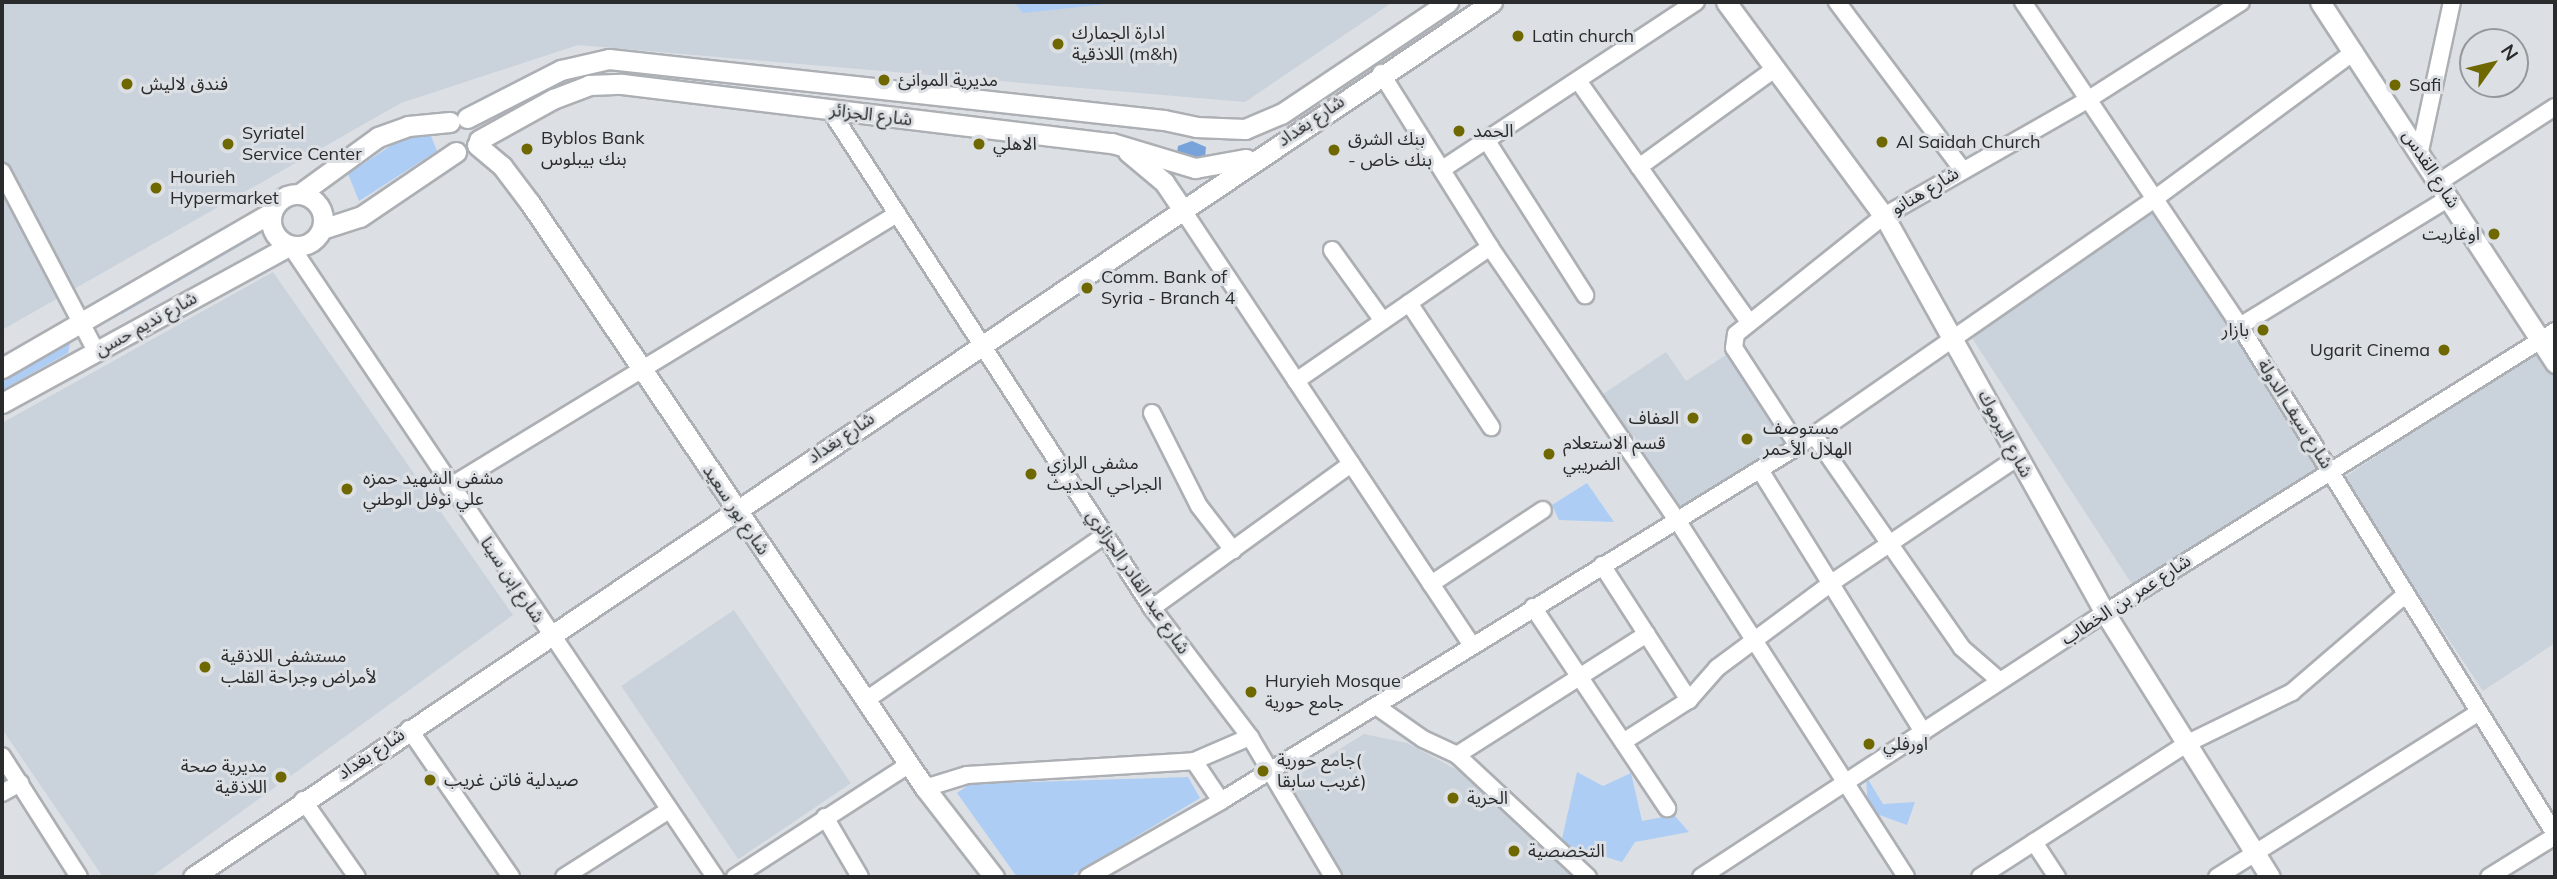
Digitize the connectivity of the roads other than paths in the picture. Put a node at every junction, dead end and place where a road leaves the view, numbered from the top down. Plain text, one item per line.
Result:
1 (1448, 2) edge
2 (1492, 2) edge
3 (1696, 2) edge
4 (1726, 2) edge
5 (1838, 2) edge
6 (2023, 2) edge
7 (2241, 2) edge
8 (2320, 2) edge
9 (2452, 2) edge
10 (2354, 52) junction
11 (623, 59) junction
12 (1776, 68) junction
13 (1381, 73) junction
14 (1579, 82) junction
15 (818, 84) junction
16 (622, 85) junction
17 (2089, 99) junction
18 (2555, 107) edge
19 (830, 110) junction
20 (459, 120) junction
21 (1262, 125) joint
22 (1487, 141) junction
23 (478, 143) junction
24 (1112, 143) junction
25 (1270, 149) junction
26 (2420, 151) junction
27 (456, 152) junction
28 (1639, 167) junction
29 (1444, 168) junction
30 (1962, 169) junction
31 (2, 172) edge
32 (2444, 190) junction
33 (301, 193) junction
34 (2157, 197) junction
35 (1182, 209) junction
36 (272, 212) junction
37 (897, 214) junction
38 (1885, 216) junction
39 (323, 229) junction
40 (290, 245) junction
41 (1490, 247) junction
42 (1332, 250) dead end
43 (1584, 295) dead end
44 (1409, 303) junction
45 (1383, 321) junction
46 (1749, 322) junction
47 (81, 323) junction
48 (2240, 326) junction
49 (2548, 334) edge
50 (1954, 339) junction
51 (981, 342) junction
52 (96, 351) junction
53 (2555, 363) edge
54 (2, 368) edge
55 (642, 368) junction
56 (1296, 381) junction
57 (2, 403) edge
58 (1152, 413) dead end
59 (1491, 427) dead end
60 (1814, 435) junction
61 (1798, 446) junction
62 (2017, 458) junction
63 (1352, 464) junction
64 (1760, 470) junction
65 (2330, 470) junction
66 (449, 486) junction
67 (1543, 510) dead end
68 (735, 511) junction
69 (1677, 520) junction
70 (1105, 535) junction
71 (1889, 544) junction
72 (1233, 550) junction
73 (1602, 565) junction
74 (1431, 584) junction
75 (1830, 584) junction
76 (2406, 594) junction
77 (1533, 607) junction
78 (1152, 608) junction
79 (2105, 613) junction
80 (549, 634) junction
81 (1647, 634) junction
82 (1755, 642) junction
83 (1471, 645) junction
84 (1580, 678) junction
85 (2000, 681) junction
86 (866, 700) junction
87 (1689, 700) junction
88 (1376, 706) junction
89 (2477, 713) junction
90 (408, 729) junction
91 (1923, 732) junction
92 (1250, 737) junction
93 (1623, 742) junction
94 (2186, 744) junction
95 (1457, 755) junction
96 (2, 756) edge
97 (1194, 761) junction
98 (909, 764) junction
99 (1269, 771) junction
100 (20, 783) junction
101 (1844, 786) junction
102 (925, 788) junction
103 (2, 793) edge
104 (303, 800) junction
105 (1221, 801) junction
106 (1667, 808) dead end
107 (668, 810) junction
108 (825, 817) junction
109 (2555, 835) edge
110 (2034, 842) junction
111 (2252, 851) junction
112 (575, 875) edge
113 (79, 877) edge
114 (193, 877) edge
115 (357, 877) edge
116 (511, 877) edge
117 (715, 877) edge
118 (735, 877) edge
119 (860, 877) edge
120 (994, 877) edge
121 (1088, 877) edge
122 (1333, 877) edge
123 (1588, 877) edge
124 (1701, 877) edge
125 (1906, 877) edge
126 (1980, 877) edge
127 (2057, 877) edge
128 (2217, 877) edge
129 (2270, 877) edge
130 (2489, 877) edge

1 - 21 main road, شارع بغداد
2 - 13 main road, شارع بغداد
3 - 14 street
4 - 12 main road, شارع اليرموك
5 - 30 street
6 - 17 street, شارع سيف الدولة
7 - 17 street, شارع هنانو
8 - 10 main road, شارع القدس
9 - 26 street
10 - 26 main road, شارع القدس
10 - 34 street
11 - 15 main road, شارع الجزائر
11 - 16 main road
11 - 20 main road, شارع الجزائر
12 - 28 street
12 - 38 main road, شارع اليرموك
13 - 25 main road, شارع بغداد
13 - 29 street
14 - 22 street
14 - 28 street
15 - 19 main road
15 - 21 main road, شارع الجزائر
16 - 19 main road, شارع الجزائر
16 - 23 main road, شارع الجزائر
17 - 30 street, شارع هنانو
17 - 34 street, شارع سيف الدولة
18 - 32 street
19 - 24 main road, شارع الجزائر
19 - 37 street, شارع عبد القادر الجزائري
20 - 23 main road
20 - 27 main road
20 - 33 main road
22 - 29 street
22 - 43 street
23 - 27 main road
23 - 55 main road, شارع بور سعيد
24 - 25 main road, شارع الجزائر
24 - 35 main road
25 - 35 main road, شارع بغداد
26 - 32 main road, شارع القدس
27 - 39 main road
28 - 46 street
29 - 41 street
30 - 38 street, شارع هنانو
31 - 47 street
32 - 48 street
32 - 49 main road, شارع القدس
33 - 36 main road
33 - 39 main road
34 - 48 street, شارع سيف الدولة
34 - 50 street
35 - 51 main road, شارع بغداد
35 - 56 street
36 - 40 main road
36 - 47 main road, شارع نديم حسن
37 - 51 street, شارع عبد القادر الجزائري
37 - 55 street
38 - 46 street, شارع هنانو
38 - 50 main road, شارع اليرموك
39 - 40 main road
40 - 52 main road, شارع نديم حسن
40 - 66 street, شارع إبن سينا
41 - 44 street
41 - 69 street
42 - 45 street
44 - 45 street
44 - 59 street
45 - 56 street
46 - 61 street, شارع هنانو
47 - 52 street
47 - 54 main road, شارع نديم حسن
48 - 65 street, شارع سيف الدولة
49 - 53 main road, شارع القدس
49 - 65 street, شارع عمر بن الخطاب
50 - 60 street
50 - 62 main road, شارع اليرموك
51 - 68 main road, شارع بغداد
51 - 70 street, شارع عبد القادر الجزائري
52 - 57 main road, شارع نديم حسن
55 - 66 street
55 - 68 main road, شارع بور سعيد
56 - 63 street
58 - 72 street
60 - 61 street
60 - 71 street
61 - 64 street
62 - 71 street
62 - 79 main road, شارع اليرموك
63 - 72 street
63 - 74 street
64 - 69 street
64 - 75 street
65 - 76 street, شارع سيف الدولة
65 - 79 street, شارع عمر بن الخطاب
66 - 80 street, شارع إبن سينا
67 - 74 street
68 - 80 main road, شارع بغداد
68 - 86 main road, شارع بور سعيد
69 - 73 street
69 - 82 street
70 - 78 street, شارع عبد القادر الجزائري
70 - 86 street
71 - 75 street
71 - 85 street
72 - 78 street
73 - 77 street
73 - 81 street
74 - 83 street
75 - 82 street
75 - 91 street
76 - 89 street, شارع سيف الدولة
76 - 94 street
77 - 83 street
77 - 84 street
78 - 92 street, شارع عبد القادر الجزائري
79 - 85 street, شارع عمر بن الخطاب
79 - 94 main road, شارع اليرموك
80 - 90 main road, شارع بغداد
80 - 107 street, شارع إبن سينا
81 - 84 street
81 - 87 street
82 - 87 street
82 - 101 street
83 - 88 street
84 - 93 street
84 - 95 street
85 - 91 street, شارع عمر بن الخطاب
86 - 98 main road, شارع بور سعيد
87 - 93 street
88 - 95 street
88 - 99 street
89 - 109 street, شارع سيف الدولة
89 - 111 street
90 - 104 main road, شارع بغداد
90 - 116 street
91 - 101 street, شارع عمر بن الخطاب
92 - 97 street
92 - 99 street, شارع عبد القادر الجزائري
93 - 106 street
94 - 110 street
94 - 111 main road, شارع اليرموك
95 - 123 street
96 - 100 street
97 - 102 street
97 - 105 street
98 - 102 main road, شارع بور سعيد
98 - 108 street
99 - 105 street
99 - 122 street, شارع عبد القادر الجزائري
100 - 103 street
100 - 113 street
101 - 124 street, شارع عمر بن الخطاب
101 - 125 street
102 - 120 main road, شارع بور سعيد
104 - 114 main road, شارع بغداد
104 - 115 street
105 - 121 street
107 - 112 street
107 - 117 street, شارع إبن سينا
108 - 118 street
108 - 119 street
109 - 130 street
110 - 126 street
110 - 127 street
111 - 128 street
111 - 129 main road, شارع اليرموك

